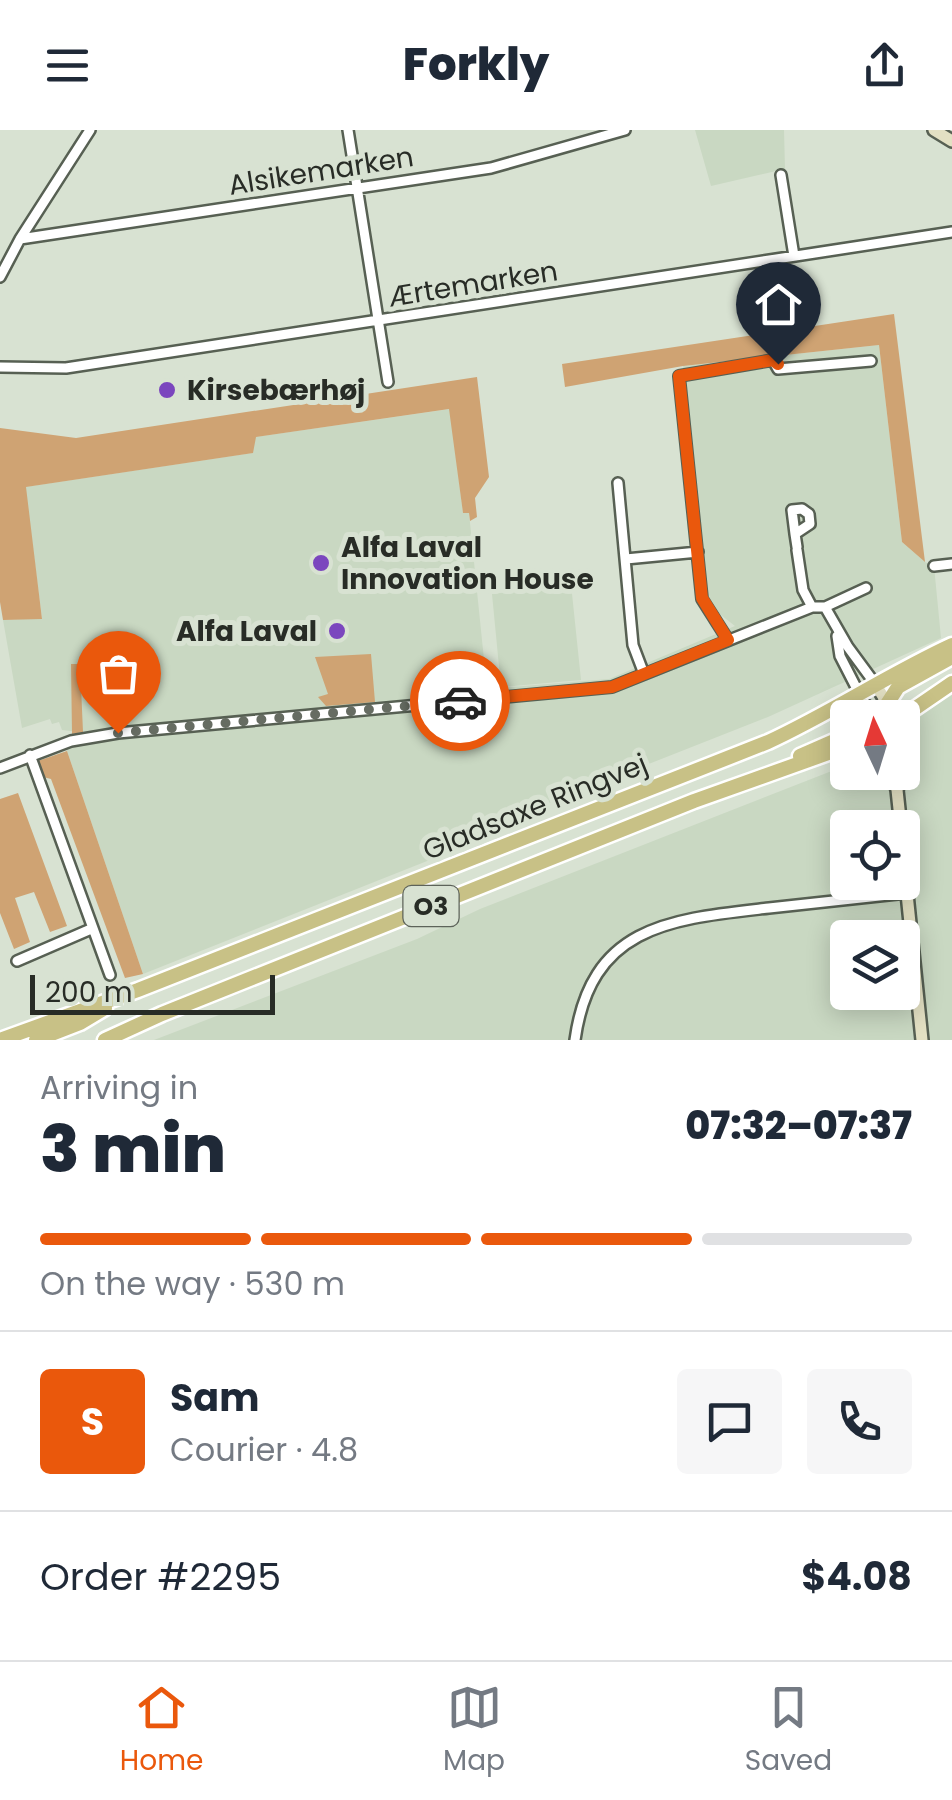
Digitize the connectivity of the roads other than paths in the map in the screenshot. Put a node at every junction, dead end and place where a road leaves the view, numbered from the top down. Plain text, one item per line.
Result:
1 (90, 130) edge
2 (348, 130) edge
3 (626, 130) edge
4 (934, 130) edge
5 (952, 141) edge
6 (781, 175) dead end
7 (357, 188) junction
8 (952, 232) edge
9 (20, 239) junction
10 (794, 256) junction
11 (0, 277) edge
12 (378, 321) junction
13 (871, 361) dead end
14 (0, 367) edge
15 (388, 382) dead end
16 (618, 483) dead end
17 (795, 534) dead end
18 (698, 552) junction
19 (626, 559) junction
20 (952, 564) edge
21 (934, 566) dead end
22 (866, 588) dead end
23 (812, 606) junction
24 (825, 608) junction
25 (836, 628) junction
26 (728, 640) junction
27 (952, 646) edge
28 (952, 658) edge
29 (644, 674) junction
30 (952, 683) edge
31 (876, 685) junction
32 (866, 700) edge
33 (874, 700) edge
34 (884, 700) edge
35 (920, 704) edge
36 (830, 712) edge
37 (830, 743) edge
38 (830, 753) edge
39 (30, 755) junction
40 (0, 768) edge
41 (760, 779) junction
42 (898, 790) edge
43 (900, 810) edge
44 (845, 900) edge
45 (908, 900) edge
46 (91, 929) junction
47 (17, 961) dead end
48 (110, 975) dead end
49 (127, 994) junction
50 (0, 1040) edge
51 (36, 1040) edge
52 (105, 1040) edge
53 (574, 1040) edge
54 (922, 1040) edge

1 - 9 street
2 - 7 street
3 - 7 street, Alsikemarken
4 - 5 street
6 - 10 street
7 - 9 street, Alsikemarken
7 - 12 street
8 - 10 street, Ærtemarken
9 - 11 street
10 - 12 street, Ærtemarken
12 - 14 street, Ærtemarken
12 - 15 street
13 - 18 street
16 - 19 street
17 - 23 street
18 - 19 street
18 - 26 street
19 - 29 street
20 - 21 street
22 - 24 street
23 - 24 street
23 - 26 street
24 - 25 street
25 - 31 street
25 - 32 street
26 - 29 street
27 - 31 main road, Gladsaxe Ringvej / O3
28 - 34 main road
29 - 39 street
30 - 35 main road
31 - 33 main road, Gladsaxe Ringvej / O3
36 - 49 main road, Gladsaxe Ringvej / O3
37 - 41 main road
38 - 41 main road, Gladsaxe Ringvej / O3
39 - 40 street
39 - 46 street
41 - 52 main road, Gladsaxe Ringvej / O3
42 - 43 street
44 - 53 street
45 - 54 street
46 - 47 street
46 - 48 street
49 - 50 main road, Gladsaxe Ringvej / O3
49 - 51 main road, Gladsaxe Ringvej

